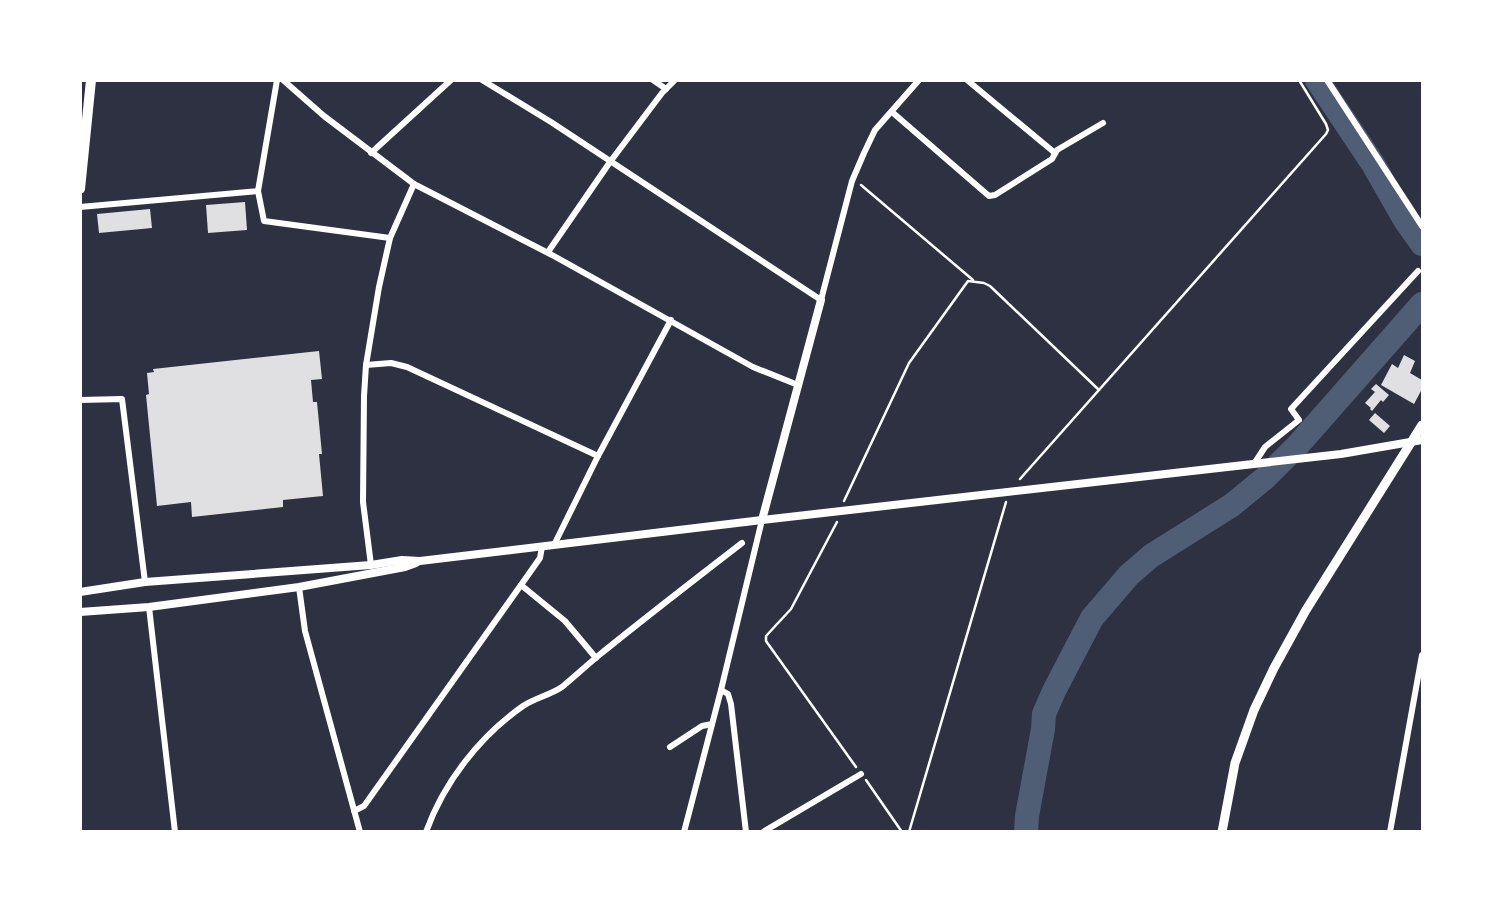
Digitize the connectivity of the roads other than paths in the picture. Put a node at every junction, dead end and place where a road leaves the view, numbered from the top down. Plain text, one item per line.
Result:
1 (91, 80) edge
2 (277, 80) edge
3 (283, 80) edge
4 (451, 80) edge
5 (482, 80) edge
6 (653, 80) edge
7 (675, 80) edge
8 (919, 80) edge
9 (967, 80) edge
10 (1327, 80) edge
11 (666, 89) junction
12 (891, 111) junction
13 (1103, 123) dead end
14 (371, 153) junction
15 (1055, 153) junction
16 (610, 162) junction
17 (414, 184) junction
18 (80, 189) edge
19 (258, 191) junction
20 (80, 207) edge
21 (1423, 226) edge
22 (390, 237) junction
23 (548, 252) junction
24 (1418, 271) dead end
25 (821, 300) junction
26 (671, 320) junction
27 (366, 365) junction
28 (798, 385) junction
29 (80, 400) edge
30 (1423, 425) edge
31 (1418, 440) edge
32 (598, 456) junction
33 (1254, 464) junction
34 (762, 520) junction
35 (742, 543) dead end
36 (554, 545) junction
37 (542, 547) junction
38 (420, 561) junction
39 (371, 565) junction
40 (145, 582) junction
41 (521, 585) junction
42 (299, 587) junction
43 (80, 592) edge
44 (149, 607) junction
45 (80, 612) edge
46 (1423, 655) edge
47 (596, 658) junction
48 (721, 690) junction
49 (712, 724) junction
50 (670, 747) dead end
51 (861, 774) road end
52 (354, 811) junction
53 (174, 831) edge
54 (360, 831) edge
55 (426, 831) edge
56 (684, 831) edge
57 (746, 831) edge
58 (763, 831) edge
59 (1222, 831) edge
60 (1391, 831) edge

1 - 18 main road
2 - 19 street
3 - 14 street
4 - 14 street
5 - 16 street
6 - 11 street
7 - 11 street
8 - 12 street
9 - 15 street
10 - 21 street
11 - 16 street
12 - 15 street
12 - 25 street
13 - 15 street
14 - 17 street
16 - 23 street
16 - 25 street
17 - 22 street
17 - 23 street
19 - 20 street
19 - 22 street
22 - 27 street
23 - 26 street
24 - 33 street
25 - 28 street
26 - 28 street
26 - 32 street
27 - 32 street
27 - 39 street
28 - 34 street
29 - 40 street
30 - 31 main road
31 - 33 street
31 - 59 main road
32 - 36 street
33 - 34 street
34 - 36 street
34 - 48 street
35 - 47 street
36 - 37 street
37 - 38 street
37 - 41 street
38 - 39 street
38 - 42 street
39 - 40 street
40 - 43 street
41 - 47 street
41 - 52 street
42 - 44 street
42 - 52 street
44 - 45 street
44 - 53 street
46 - 60 street
47 - 55 street
48 - 49 street
48 - 57 street
49 - 50 street
49 - 56 street
51 - 58 street
52 - 54 street

